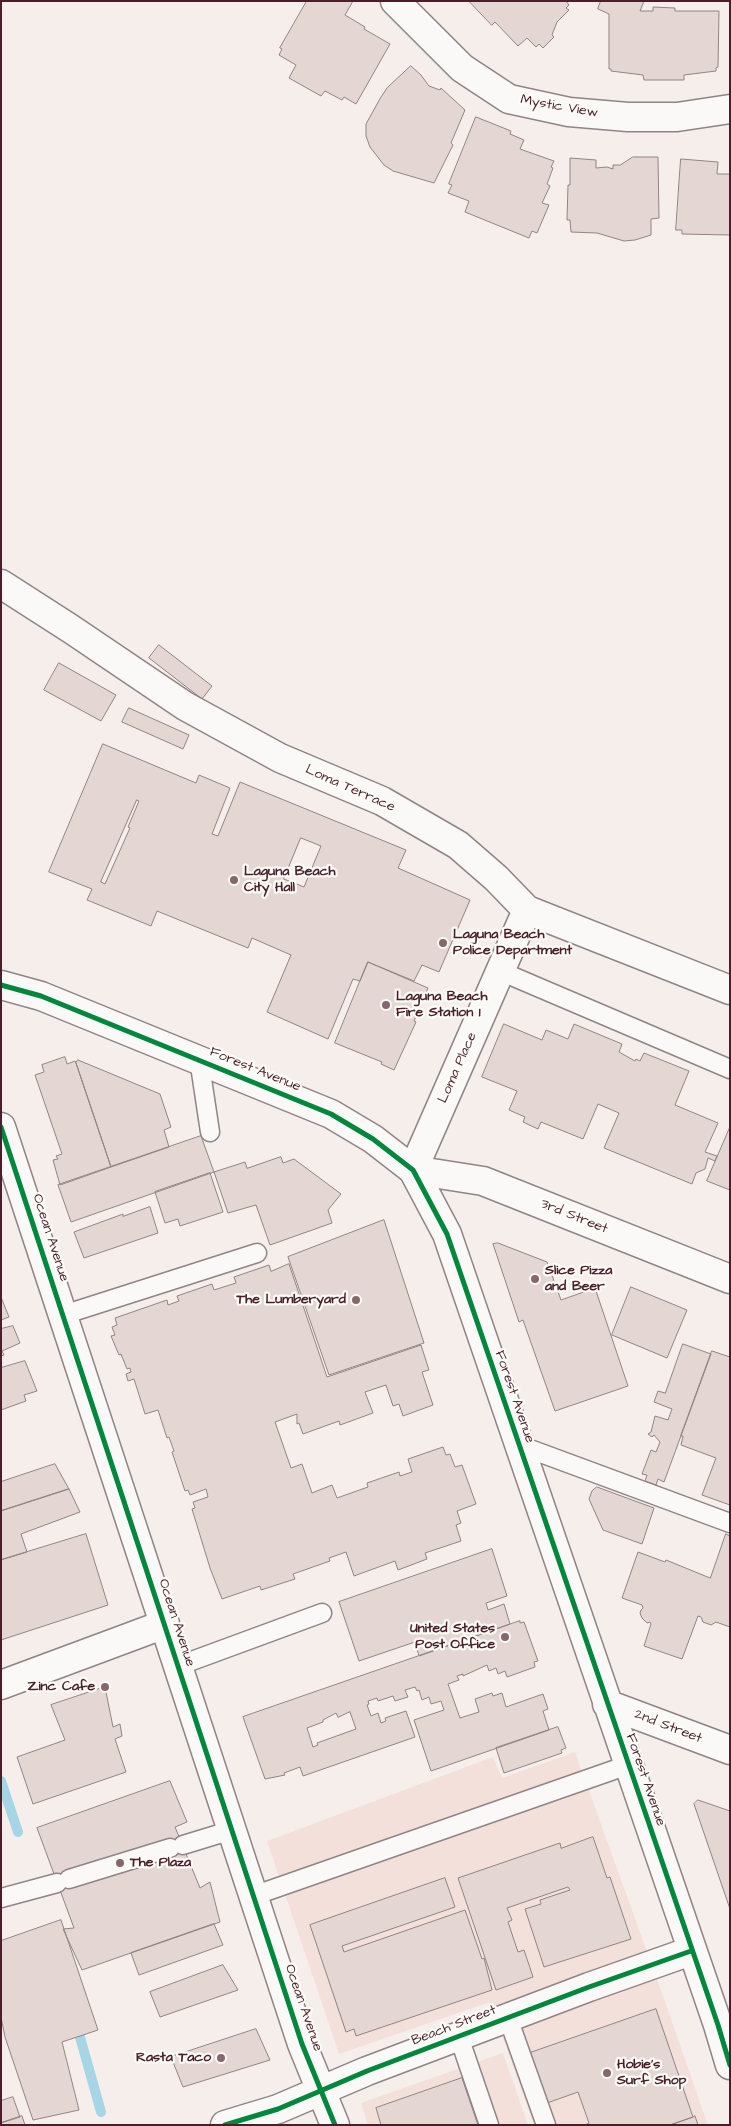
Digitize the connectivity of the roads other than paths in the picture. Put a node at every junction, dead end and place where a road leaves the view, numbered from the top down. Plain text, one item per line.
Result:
1 (394, 1) edge
2 (730, 109) edge
3 (1, 584) edge
4 (526, 910) junction
5 (500, 971) junction
6 (1, 985) edge
7 (730, 990) edge
8 (199, 1059) junction
9 (730, 1069) edge
10 (1, 1126) edge
11 (210, 1132) dead end
12 (413, 1170) junction
13 (257, 1254) dead end
14 (730, 1279) edge
15 (63, 1315) junction
16 (519, 1445) junction
17 (730, 1523) edge
18 (322, 1613) dead end
19 (165, 1624) junction
20 (178, 1666) junction
21 (1, 1686) edge
22 (607, 1704) junction
23 (730, 1750) edge
24 (628, 1765) junction
25 (232, 1830) junction
26 (253, 1896) junction
27 (1, 1898) edge
28 (691, 1950) junction
29 (508, 2018) junction
30 (724, 2022) edge
31 (459, 2037) junction
32 (730, 2065) edge
33 (321, 2090) junction
34 (225, 2125) edge
35 (335, 2125) edge
36 (489, 2125) edge
37 (546, 2125) edge

1 - 2 street, Mystic View
3 - 4 street, Loma Terrace
4 - 5 street, Loma Place
4 - 7 street, Loma Terrace
5 - 9 lane
5 - 12 street, Loma Place
6 - 8 street, Forest Avenue
8 - 11 lane
8 - 12 street, Forest Avenue
10 - 15 street, Ocean Avenue
12 - 14 street, 3rd Street
12 - 16 street, Forest Avenue
13 - 15 lane
15 - 19 street, Ocean Avenue
16 - 17 lane
16 - 22 street, Forest Avenue
18 - 20 lane
19 - 20 street, Ocean Avenue
19 - 21 street
20 - 25 street, Ocean Avenue
22 - 23 street, 2nd Street
22 - 24 street, Forest Avenue
24 - 26 lane
24 - 28 street, Forest Avenue
25 - 26 street, Ocean Avenue
25 - 27 lane
26 - 33 street, Ocean Avenue
28 - 29 street, Beach Street
28 - 30 street, Forest Avenue
29 - 31 street, Beach Street
29 - 37 lane
30 - 32 street, Forest Avenue
31 - 33 street, Beach Street
31 - 36 lane
33 - 34 street, Beach Street
33 - 35 street, Ocean Avenue

